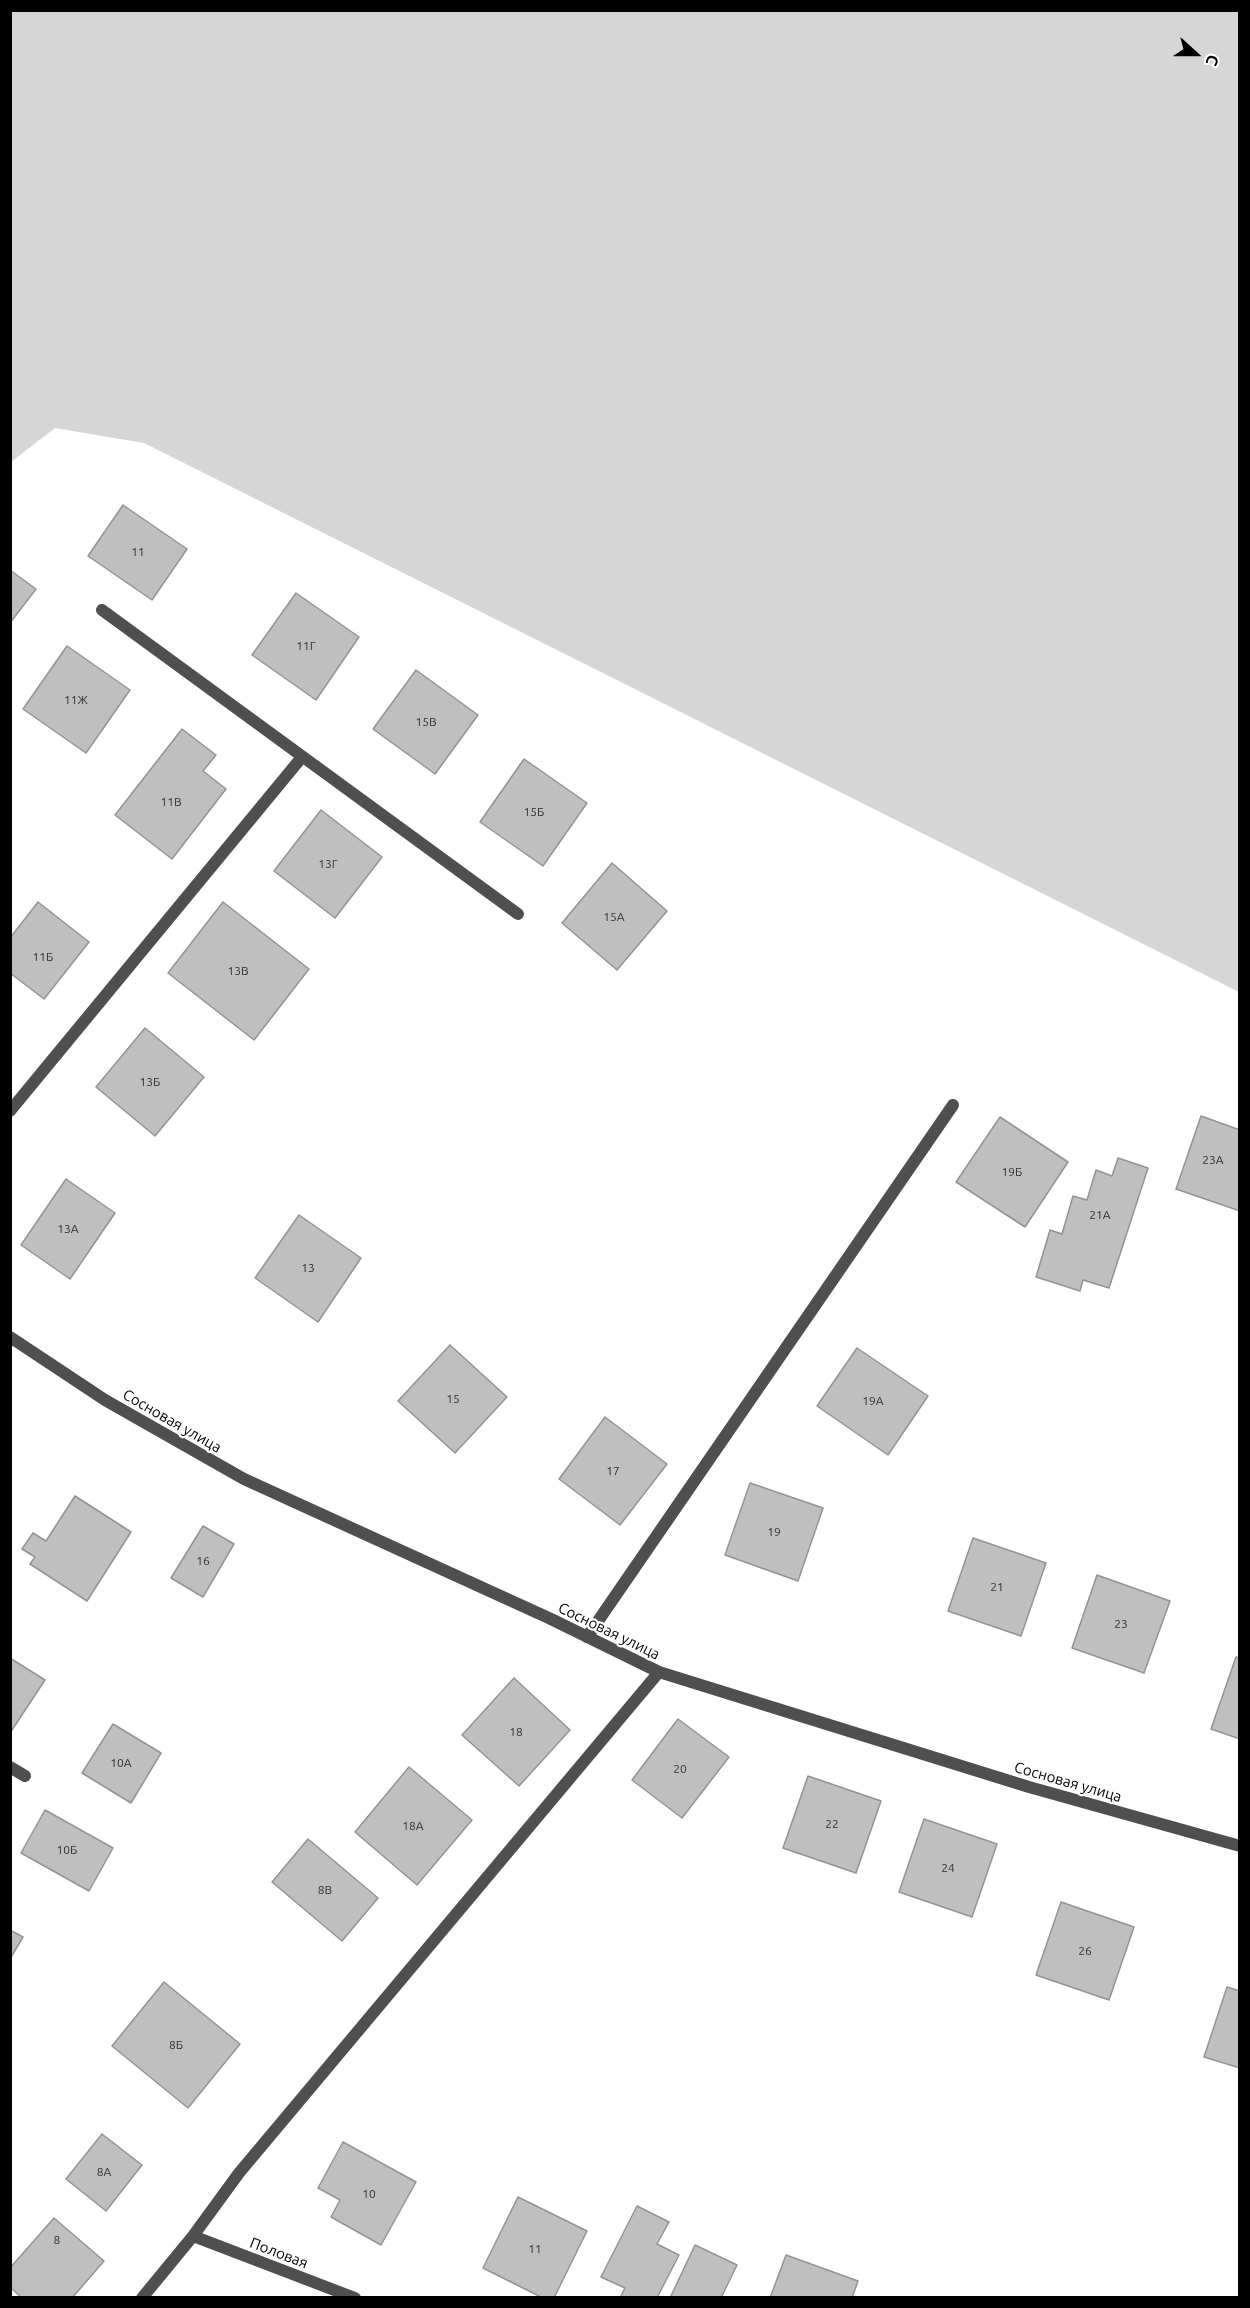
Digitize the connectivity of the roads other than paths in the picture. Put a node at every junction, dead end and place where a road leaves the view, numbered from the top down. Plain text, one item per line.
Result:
1 (102, 610) dead end
2 (302, 757) junction
3 (518, 914) dead end
4 (953, 1105) dead end
5 (10, 1111) edge
6 (10, 1337) edge
7 (587, 1637) junction
8 (659, 1672) junction
9 (10, 1767) edge
10 (25, 1776) dead end
11 (1239, 1846) edge
12 (193, 2236) junction
13 (142, 2298) edge
14 (355, 2298) edge

1 - 2 street
2 - 3 street
2 - 5 street
4 - 7 street
6 - 7 street, Сосновая улица
7 - 8 street, Сосновая улица
8 - 11 street, Сосновая улица
8 - 12 street
9 - 10 street
12 - 13 street
12 - 14 street, Половая

